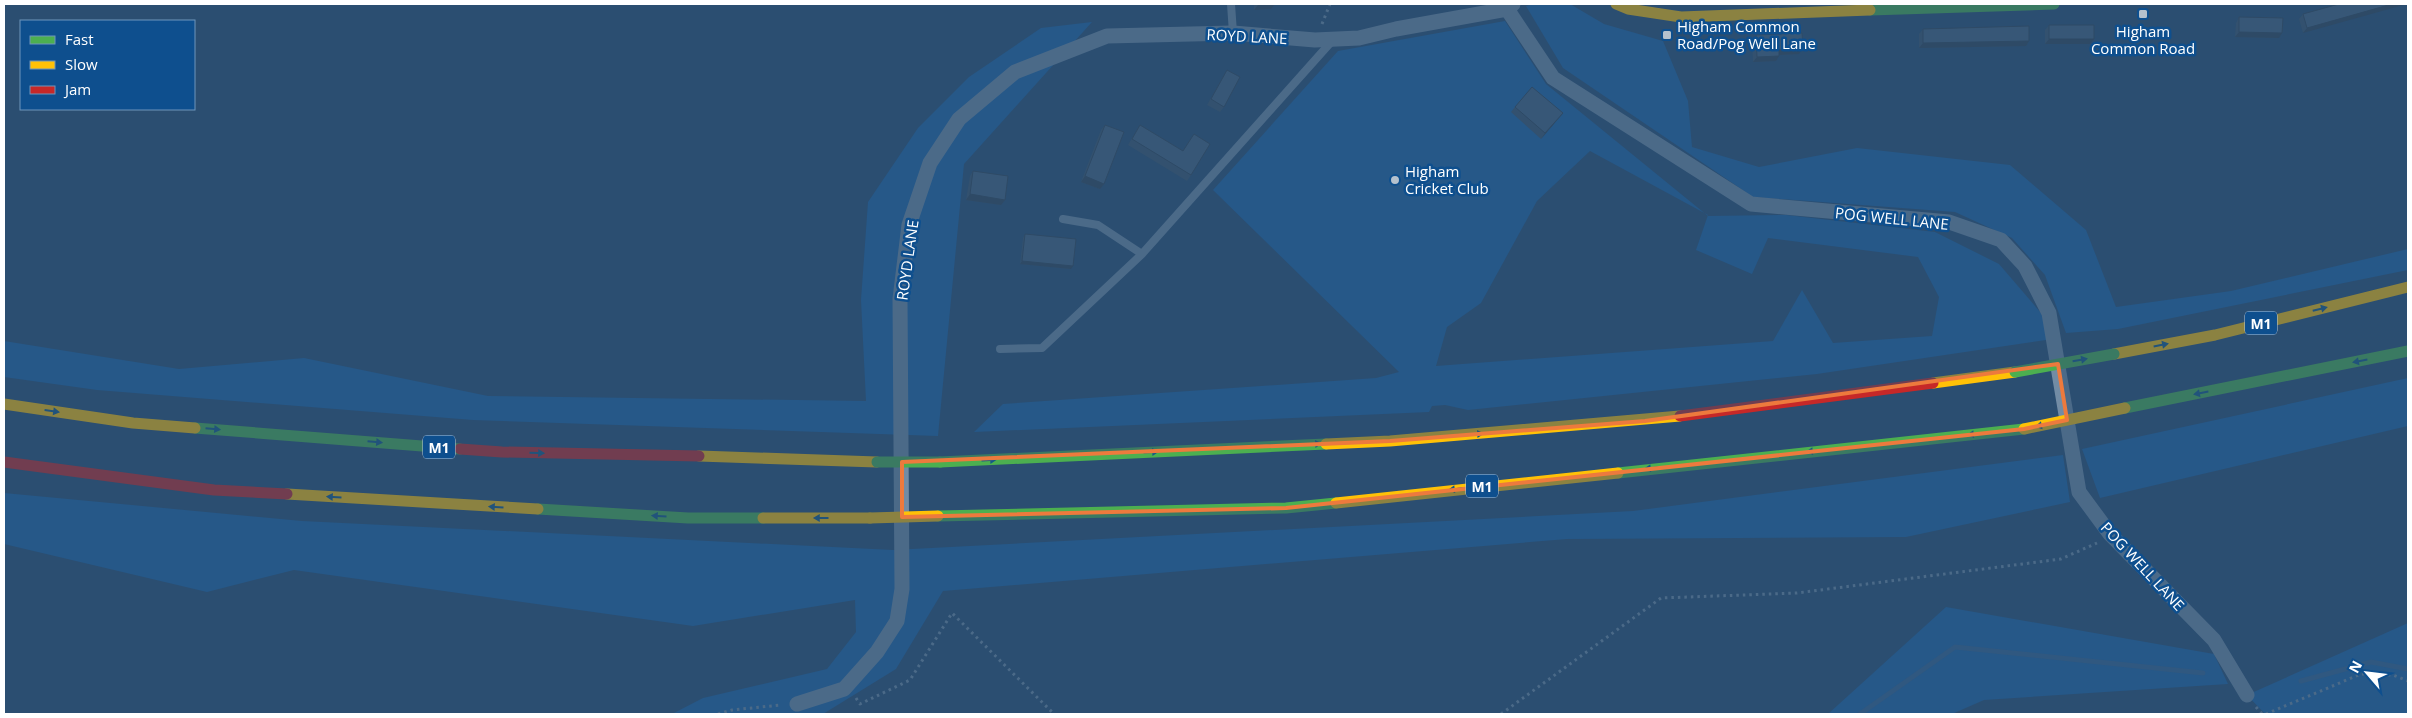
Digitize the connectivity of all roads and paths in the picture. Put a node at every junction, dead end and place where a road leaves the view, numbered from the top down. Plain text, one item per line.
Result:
1 (1230, 4) edge
2 (1616, 4) edge
3 (2054, 4) edge
4 (1510, 7) edge
5 (1233, 33) junction
6 (1333, 40) junction
7 (1063, 219) dead end
8 (1142, 254) junction
9 (2408, 287) edge
10 (1000, 349) dead end
11 (2408, 352) edge
12 (4, 404) edge
13 (4, 462) edge
14 (2110, 534) junction
15 (2408, 681) edge
16 (844, 689) junction
17 (2247, 695) dead end
18 (797, 704) joint
19 (718, 714) edge
20 (1054, 714) edge
21 (1501, 714) edge
22 (2266, 714) edge

1 - 5 lane
2 - 3 main road
4 - 6 street, ROYD LANE
4 - 14 street, POG WELL LANE
5 - 6 street, ROYD LANE
5 - 16 street, ROYD LANE
6 - 8 lane
7 - 8 lane
8 - 10 lane
12 -> 9 main road, M1, bridge
11 -> 13 main road, M1, bridge
14 - 17 street, POG WELL LANE
14 - 21 path
15 - 22 path
16 - 18 street
16 - 20 path
18 - 19 path

